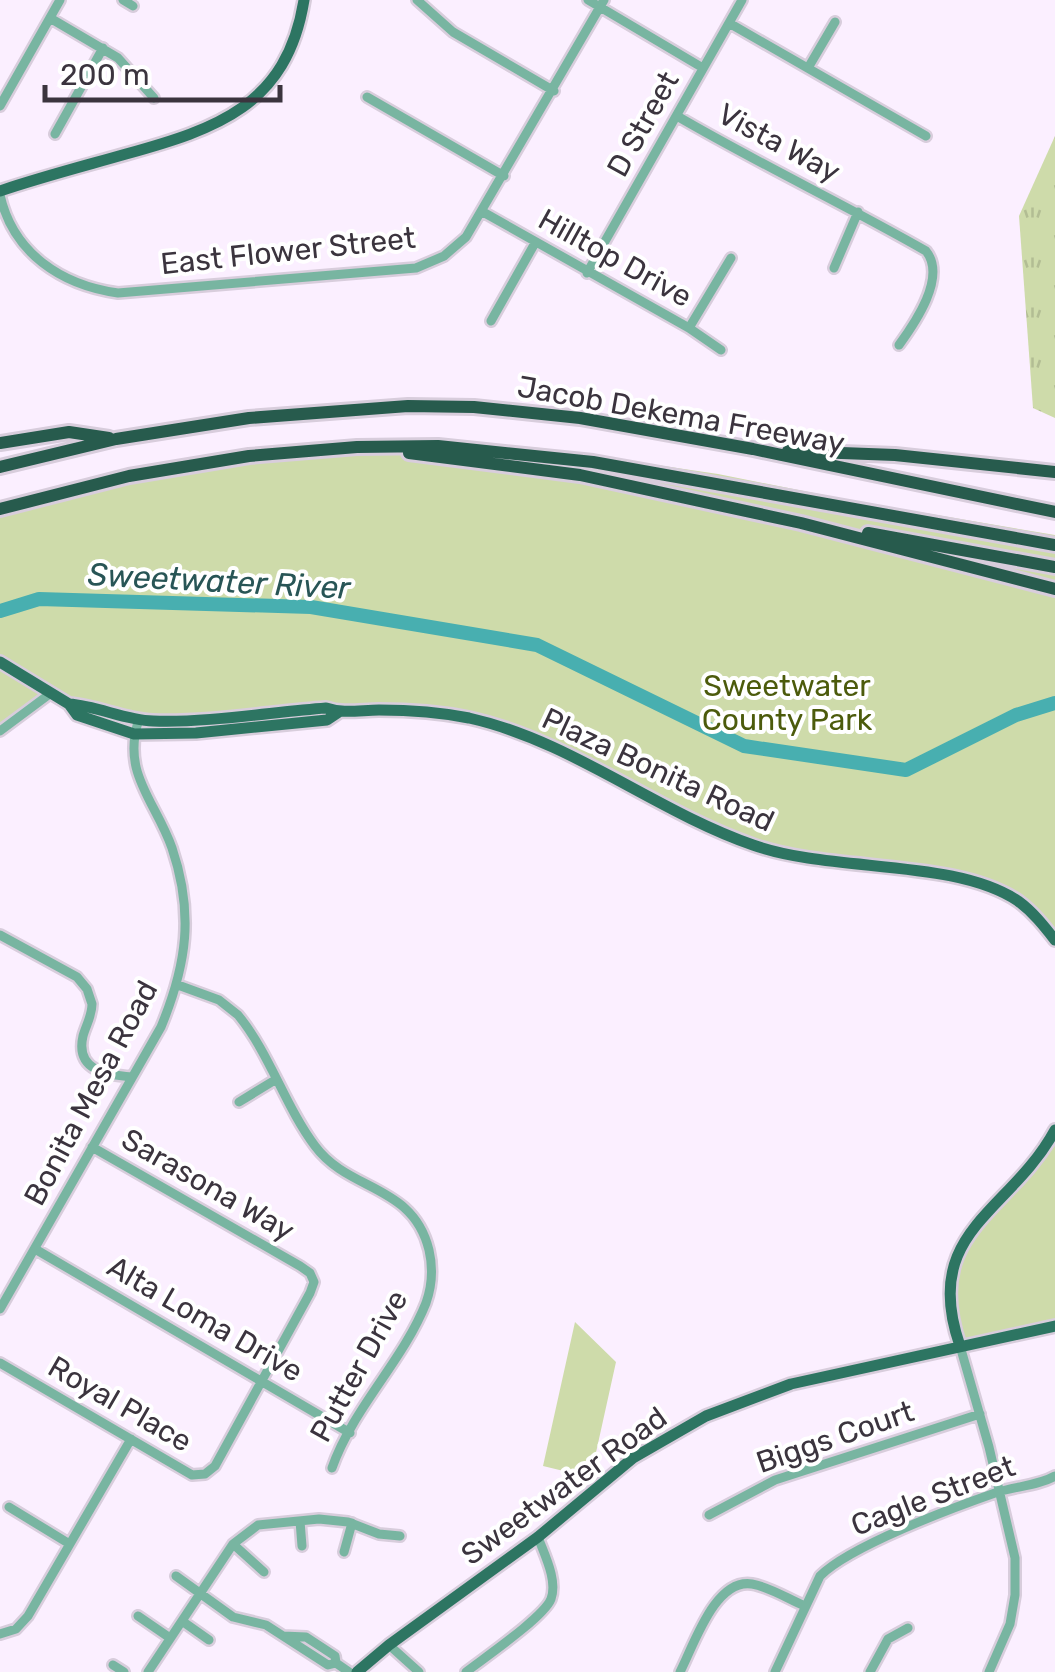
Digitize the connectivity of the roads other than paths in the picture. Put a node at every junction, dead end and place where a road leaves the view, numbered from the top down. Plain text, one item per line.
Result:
1 (60, 0) edge
2 (304, 0) edge
3 (417, 0) edge
4 (588, 0) edge
5 (742, 0) edge
6 (602, 4) edge
7 (50, 18) junction
8 (835, 22) dead end
9 (729, 23) junction
10 (102, 48) junction
11 (703, 68) junction
12 (808, 68) junction
13 (554, 91) junction
14 (367, 97) dead end
15 (154, 98) dead end
16 (0, 106) edge
17 (677, 116) junction
18 (55, 134) dead end
19 (926, 136) dead end
20 (504, 176) junction
21 (0, 193) edge
22 (482, 212) junction
23 (858, 212) junction
24 (535, 243) junction
25 (731, 258) dead end
26 (834, 268) dead end
27 (587, 272) junction
28 (491, 321) dead end
29 (689, 328) junction
30 (899, 346) dead end
31 (721, 350) dead end
32 (116, 439) junction
33 (0, 443) edge
34 (357, 447) junction
35 (753, 449) junction
36 (0, 467) edge
37 (1055, 472) edge
38 (1, 509) edge
39 (1055, 512) edge
40 (801, 523) junction
41 (1055, 545) edge
42 (1055, 568) edge
43 (1055, 589) edge
44 (0, 662) edge
45 (51, 693) junction
46 (69, 704) junction
47 (339, 712) junction
48 (138, 719) junction
49 (0, 732) edge
50 (134, 734) junction
51 (0, 935) edge
52 (1055, 940) edge
53 (178, 985) junction
54 (132, 1078) junction
55 (275, 1080) junction
56 (239, 1102) dead end
57 (1055, 1130) edge
58 (92, 1147) junction
59 (35, 1249) junction
60 (1, 1304) edge
61 (1055, 1326) edge
62 (960, 1346) junction
63 (0, 1363) edge
64 (261, 1382) junction
65 (980, 1414) junction
66 (350, 1433) junction
67 (131, 1439) junction
68 (332, 1468) dead end
69 (1055, 1476) edge
70 (999, 1492) junction
71 (8, 1507) dead end
72 (710, 1515) dead end
73 (300, 1521) junction
74 (352, 1523) junction
75 (400, 1536) dead end
76 (538, 1536) junction
77 (68, 1543) junction
78 (233, 1544) junction
79 (302, 1546) dead end
80 (344, 1552) dead end
81 (264, 1572) dead end
82 (176, 1576) dead end
83 (200, 1595) junction
84 (804, 1606) junction
85 (138, 1616) dead end
86 (182, 1621) junction
87 (908, 1628) dead end
88 (0, 1634) edge
89 (170, 1638) junction
90 (209, 1640) dead end
91 (389, 1645) junction
92 (114, 1665) dead end
93 (153, 1670) edge
94 (124, 1672) edge
95 (349, 1672) edge
96 (357, 1672) edge
97 (419, 1672) edge
98 (466, 1672) edge
99 (680, 1672) edge
100 (774, 1672) edge
101 (870, 1672) edge
102 (989, 1672) edge

1 - 7 street
2 - 21 main road
3 - 13 street
4 - 6 street
5 - 9 street, D Street
6 - 11 street
6 - 13 street, East Flower Street
7 - 10 street
7 - 16 street
8 - 12 street
9 - 11 street, D Street
9 - 12 street
10 - 15 street
10 - 18 street
11 - 17 street, D Street
12 - 19 street
13 - 20 street, East Flower Street
14 - 20 street
17 - 23 street, Vista Way
17 - 27 street, D Street
20 - 22 street, East Flower Street
21 - 22 street, East Flower Street
22 - 24 street, Hilltop Drive
23 - 26 street
23 - 30 street, Vista Way
24 - 27 street, Hilltop Drive
24 - 28 street
25 - 29 street
27 - 29 street, Hilltop Drive
29 - 31 street, Hilltop Drive
32 - 33 highway
32 - 35 highway, Jacob Dekema Freeway
32 - 36 highway, Jacob Dekema Freeway
34 - 38 highway, Jacob Dekema Freeway
34 - 40 highway
34 - 41 highway, Jacob Dekema Freeway
35 - 37 highway
35 - 39 highway, Jacob Dekema Freeway
40 - 42 highway
40 - 43 highway
44 - 45 main road, Plaza Bonita Road
45 - 46 main road, Plaza Bonita Road
45 - 49 street
46 - 48 main road, Plaza Bonita Road
46 - 50 main road, Plaza Bonita Road
47 - 48 main road, Plaza Bonita Road
47 - 50 main road, Plaza Bonita Road
47 - 52 main road, Plaza Bonita Road
48 - 50 street, Bonita Mesa Road
50 - 53 street, Bonita Mesa Road
51 - 54 street
53 - 54 street, Bonita Mesa Road
53 - 55 street, Putter Drive
54 - 58 street, Bonita Mesa Road
55 - 56 street
55 - 66 street, Putter Drive
57 - 62 main road
58 - 59 street, Bonita Mesa Road
58 - 64 street, Sarasona Way
59 - 60 street, Bonita Mesa Road
59 - 64 street, Alta Loma Drive
61 - 62 main road, Sweetwater Road
62 - 65 street
62 - 76 main road, Sweetwater Road
63 - 67 street, Royal Place
64 - 66 street, Alta Loma Drive
64 - 67 street, Royal Place
65 - 70 street
65 - 72 street, Biggs Court
66 - 68 street, Putter Drive
67 - 77 street
69 - 70 street, Cagle Street
70 - 84 street, Cagle Street
70 - 102 street
71 - 77 street
73 - 74 street
73 - 78 street
73 - 79 street
74 - 75 street
74 - 80 street
76 - 91 main road, Sweetwater Road
76 - 98 street
77 - 88 street
78 - 81 street
78 - 83 street
82 - 83 street
83 - 86 street
83 - 95 street
84 - 99 street
84 - 100 street, Cagle Street
85 - 89 street
86 - 89 street
86 - 90 street
87 - 101 street
89 - 93 street
91 - 96 main road, Sweetwater Road
91 - 97 street
92 - 94 street

